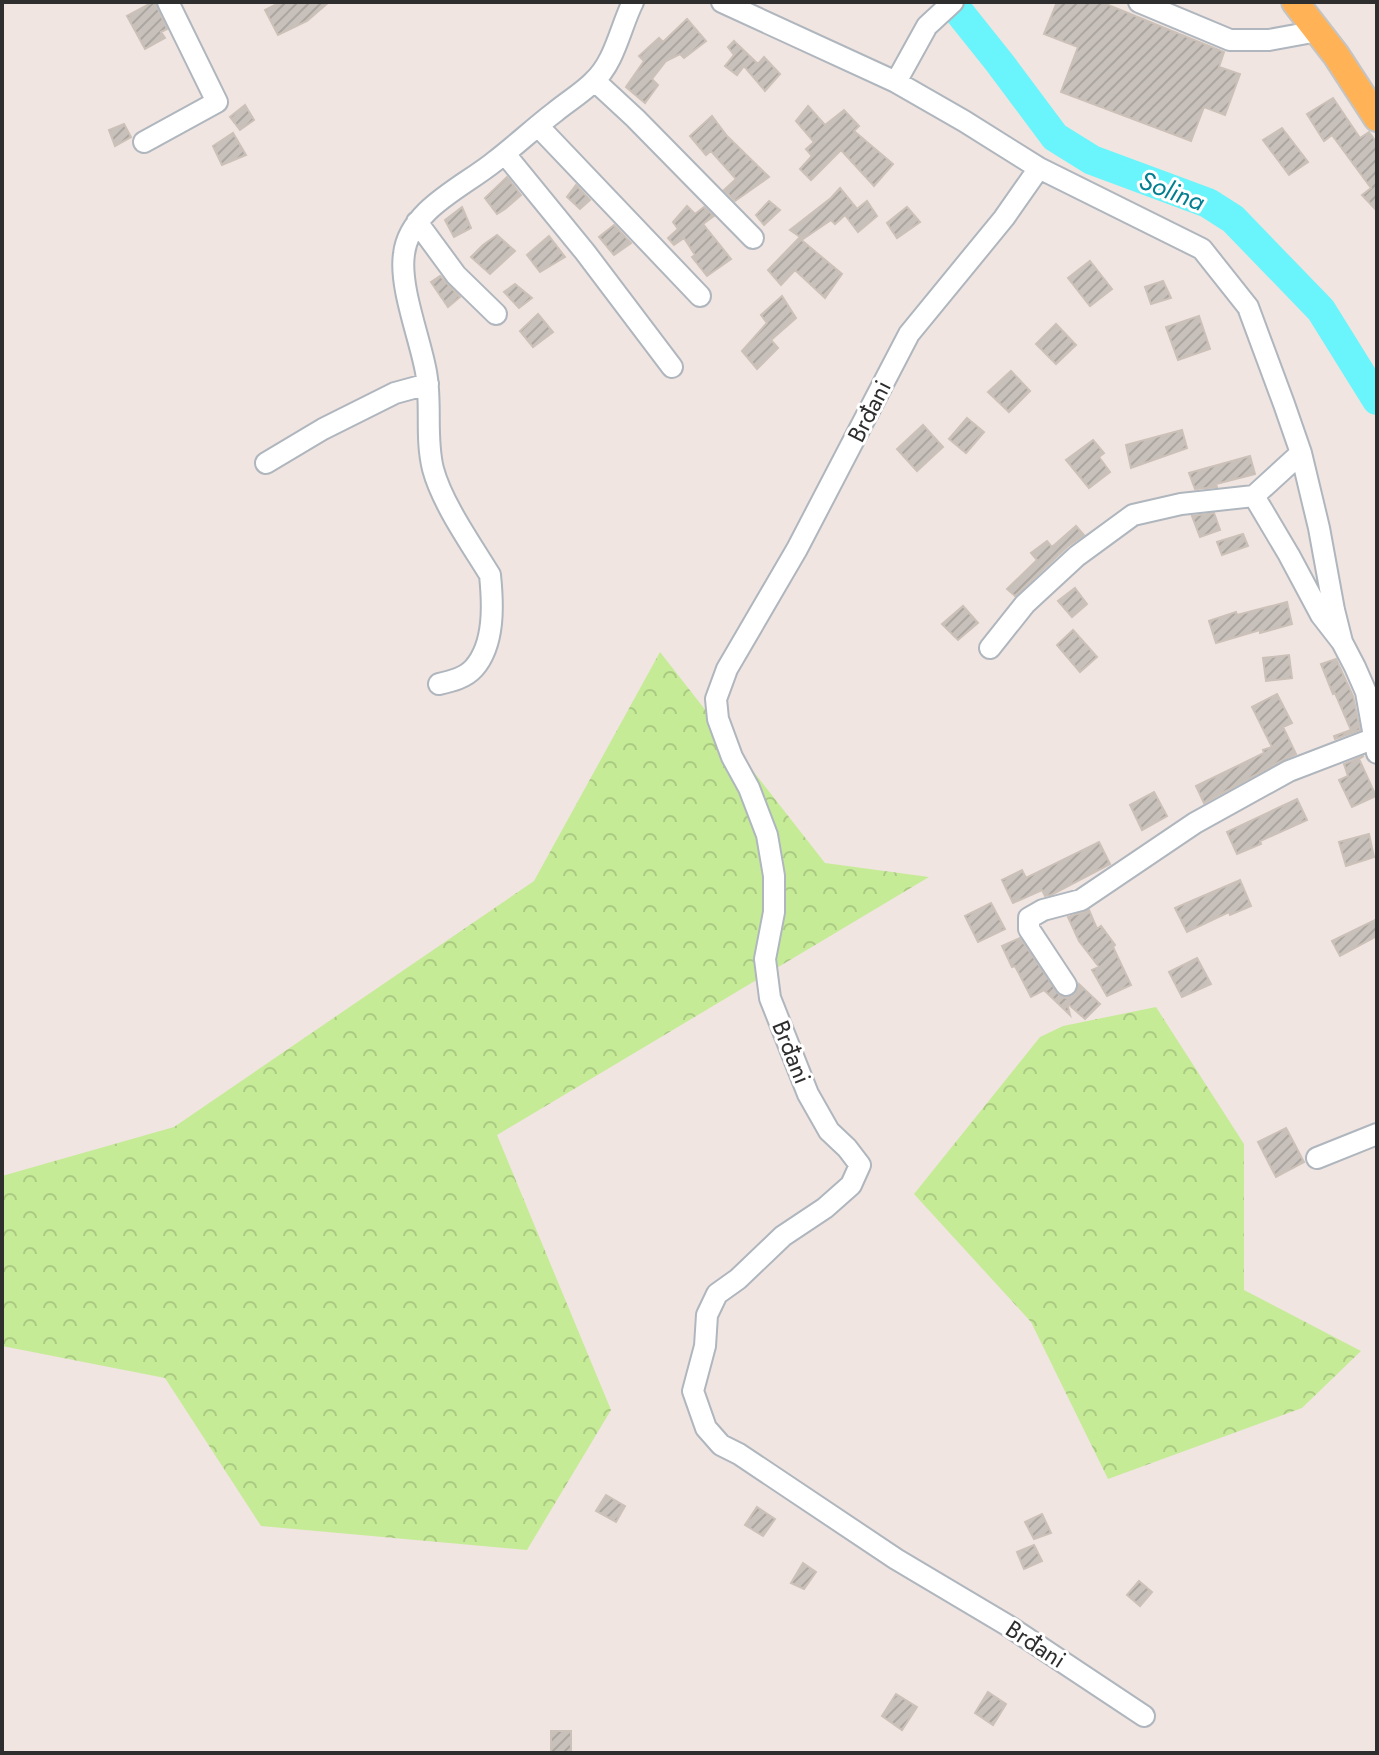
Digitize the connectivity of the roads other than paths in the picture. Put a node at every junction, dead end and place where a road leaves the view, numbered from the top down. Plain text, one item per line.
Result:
1 (168, 2) edge
2 (633, 2) edge
3 (722, 2) edge
4 (953, 2) edge
5 (1139, 2) edge
6 (1295, 2) edge
7 (1318, 31) junction
8 (595, 81) junction
9 (896, 82) junction
10 (1377, 118) edge
11 (538, 126) junction
12 (144, 142) dead end
13 (505, 154) junction
14 (1039, 168) junction
15 (417, 222) junction
16 (753, 238) dead end
17 (700, 296) dead end
18 (496, 314) dead end
19 (672, 367) dead end
20 (428, 384) junction
21 (1301, 453) junction
22 (266, 463) dead end
23 (1254, 496) junction
24 (1342, 642) junction
25 (990, 648) dead end
26 (439, 684) dead end
27 (1374, 714) edge
28 (1376, 746) edge
29 (1066, 985) dead end
30 (1377, 1134) edge
31 (1317, 1158) dead end
32 (1144, 1716) dead end

1 - 12 street
2 - 8 street
3 - 9 street
4 - 9 street
5 - 7 street
6 - 7 main road
7 - 10 main road
8 - 11 street
8 - 16 street
9 - 14 street
11 - 13 street
11 - 17 street
13 - 15 street
13 - 19 street
14 - 21 street
14 - 32 street, Brđani
15 - 18 street
15 - 20 street
20 - 22 street
20 - 26 street
21 - 23 street
21 - 24 street
23 - 24 street
23 - 25 street
24 - 27 street
27 - 28 street
28 - 29 street
30 - 31 street

